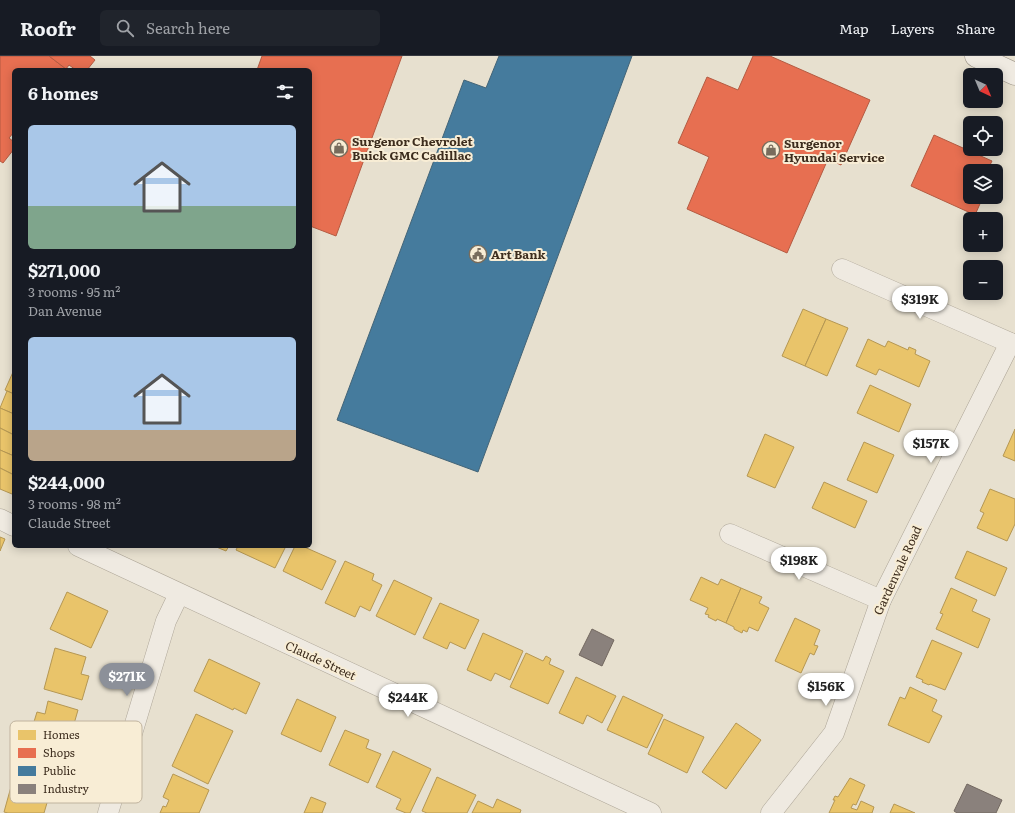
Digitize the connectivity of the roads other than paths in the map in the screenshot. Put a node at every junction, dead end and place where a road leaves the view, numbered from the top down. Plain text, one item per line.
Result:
1 (976, 56) edge
2 (1015, 74) edge
3 (842, 269) dead end
4 (1012, 344) edge
5 (0, 519) edge
6 (12, 525) edge
7 (730, 534) dead end
8 (82, 548) edge
9 (179, 594) junction
10 (881, 600) junction
11 (136, 721) edge
12 (111, 803) edge
13 (108, 813) edge
14 (651, 813) edge
15 (771, 813) edge

1 - 2 main road
3 - 4 street
4 - 10 street, Gardenvale Road
5 - 6 street
7 - 10 street
8 - 9 street, Claude Street
9 - 11 street
9 - 14 street, Claude Street
10 - 15 street, Gardenvale Road
12 - 13 street

